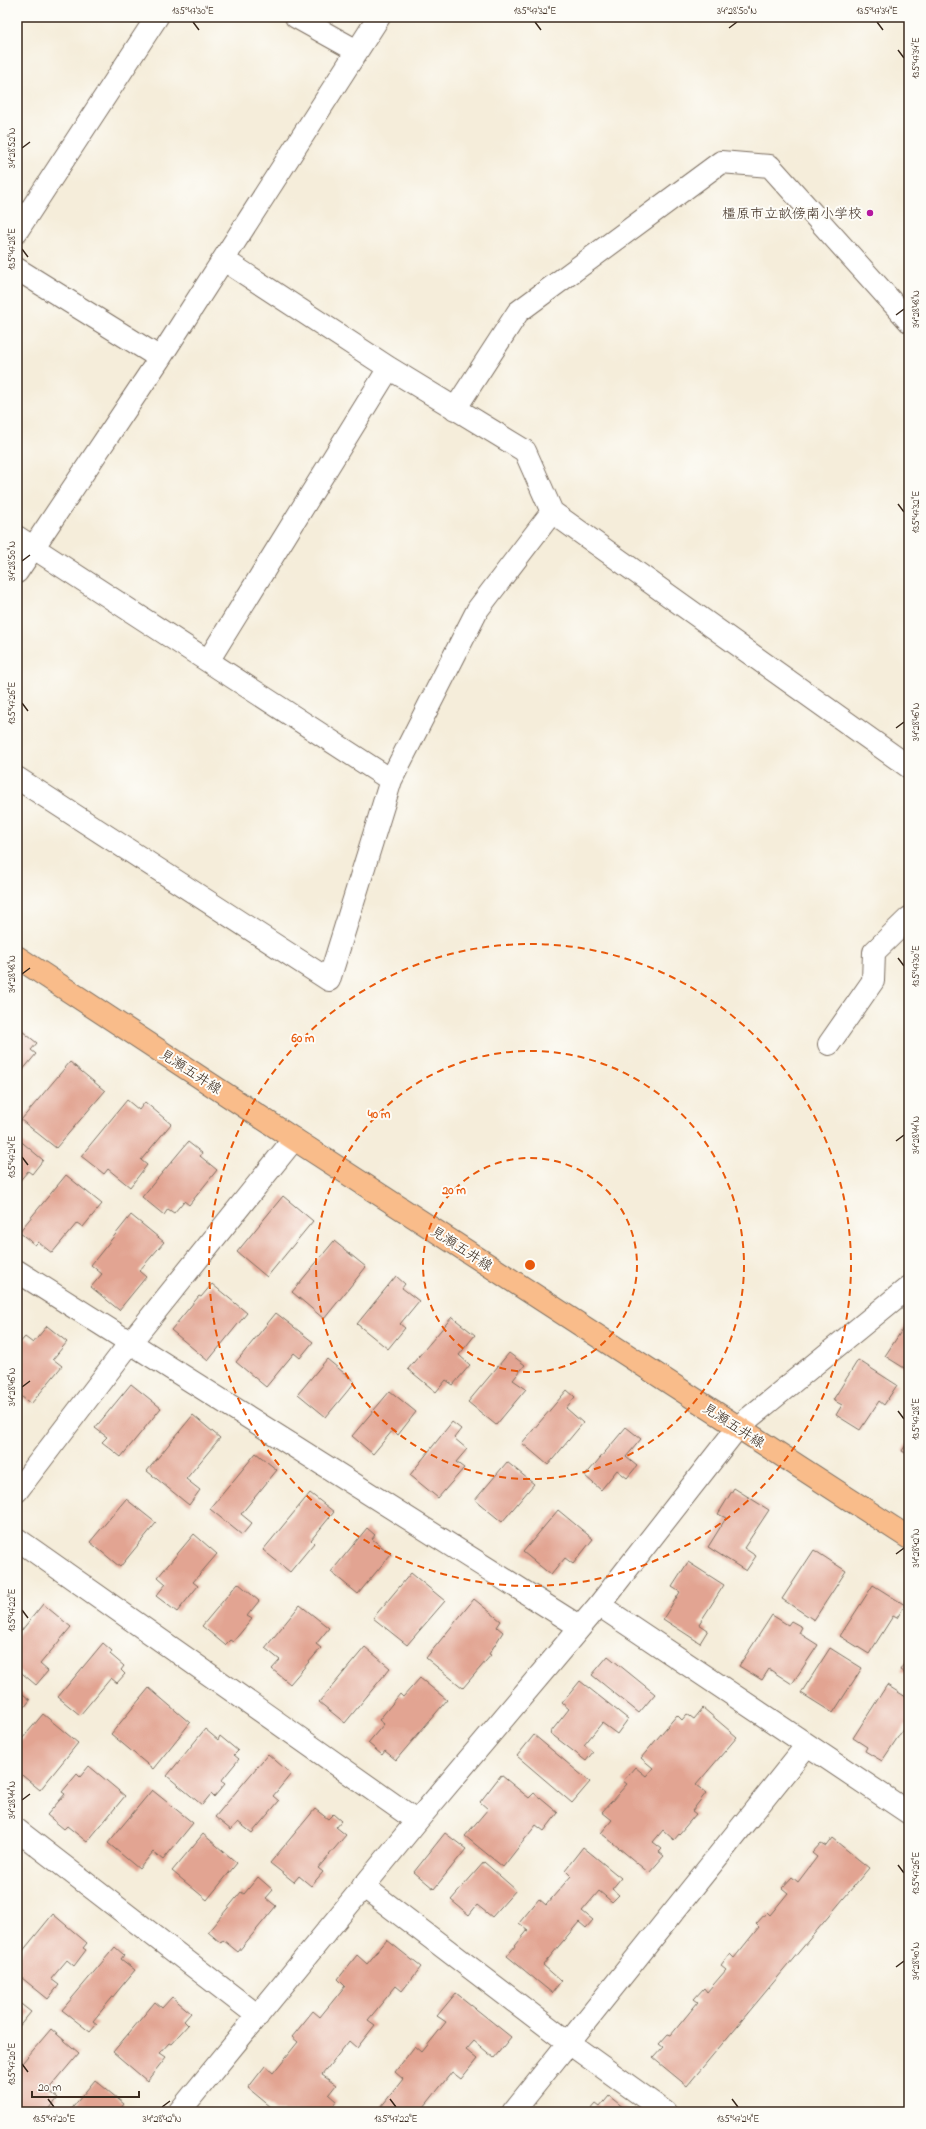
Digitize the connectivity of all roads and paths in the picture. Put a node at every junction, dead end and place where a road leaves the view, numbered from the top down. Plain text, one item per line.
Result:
1 (157, 17) edge
2 (296, 17) edge
3 (379, 17) edge
4 (357, 51) junction
5 (17, 231) edge
6 (224, 260) junction
7 (17, 269) edge
8 (909, 321) edge
9 (160, 358) junction
10 (389, 368) junction
11 (455, 410) junction
12 (552, 512) junction
13 (25, 542) edge
14 (17, 572) edge
15 (208, 661) junction
16 (909, 768) edge
17 (17, 778) edge
18 (391, 780) junction
19 (909, 918) edge
20 (17, 957) edge
21 (829, 1044) dead end
22 (294, 1140) junction
23 (17, 1271) edge
24 (909, 1287) edge
25 (130, 1343) junction
26 (738, 1427) junction
27 (17, 1491) edge
28 (909, 1538) edge
29 (17, 1539) edge
30 (599, 1605) junction
31 (580, 1627) junction
32 (807, 1745) junction
33 (909, 1813) edge
34 (417, 1821) junction
35 (17, 1830) edge
36 (363, 1886) junction
37 (258, 2016) junction
38 (569, 2043) junction
39 (179, 2112) edge
40 (513, 2112) edge
41 (665, 2112) edge

1 - 5 street
2 - 4 street
3 - 4 street
4 - 6 street
6 - 9 street
6 - 10 street
7 - 9 street
8 - 11 street
9 - 13 street
10 - 11 street
10 - 15 street
11 - 12 street
12 - 16 street
12 - 18 street
13 - 14 street
13 - 15 street
15 - 18 street
17 - 18 street
19 - 21 street
20 - 22 main road, 見瀬五井線
22 - 25 street
22 - 26 main road, 見瀬五井線
23 - 25 street
24 - 26 street
25 - 27 street
25 - 31 street
26 - 28 main road, 見瀬五井線
26 - 30 street
29 - 34 street
30 - 31 street
30 - 32 street
31 - 34 street
32 - 33 street
32 - 38 street
34 - 36 street
35 - 37 street
36 - 37 street
36 - 38 street
37 - 39 street
38 - 40 street
38 - 41 street

